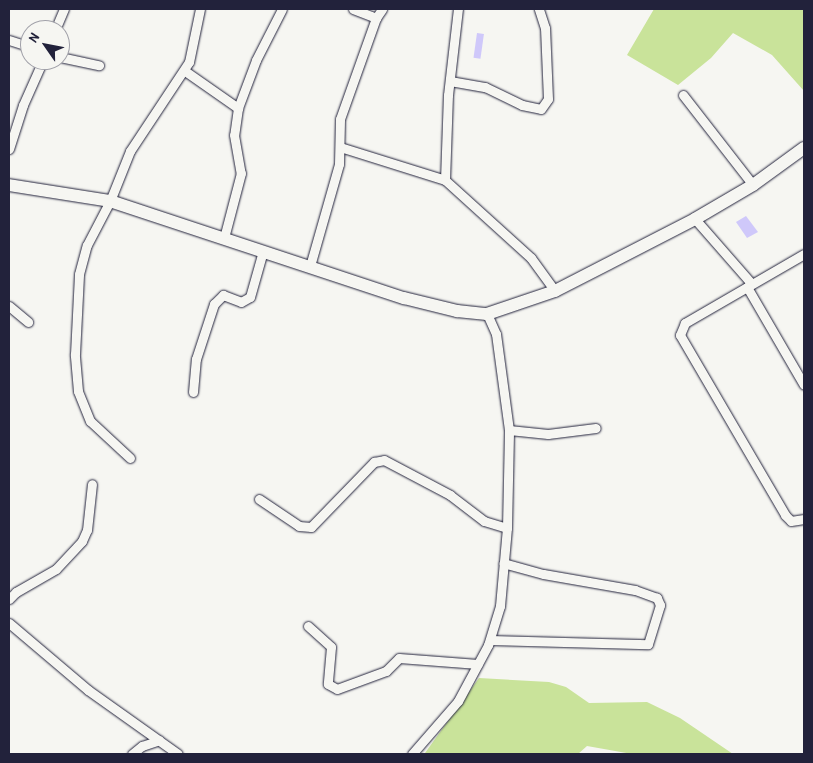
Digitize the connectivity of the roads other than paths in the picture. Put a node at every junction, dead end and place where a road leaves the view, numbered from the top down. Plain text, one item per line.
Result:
1 (200, 9) edge
2 (282, 9) edge
3 (353, 9) edge
4 (382, 9) edge
5 (458, 9) edge
6 (539, 9) edge
7 (376, 18) junction
8 (70, 59) edge
9 (99, 65) dead end
10 (39, 70) edge
11 (185, 71) junction
12 (450, 81) junction
13 (683, 95) dead end
14 (238, 108) junction
15 (340, 147) junction
16 (804, 148) edge
17 (9, 149) edge
18 (445, 180) junction
19 (9, 185) edge
20 (753, 185) junction
21 (110, 201) junction
22 (695, 219) junction
23 (224, 238) junction
24 (263, 251) junction
25 (804, 254) edge
26 (310, 266) junction
27 (749, 285) junction
28 (554, 291) junction
29 (9, 306) edge
30 (487, 314) junction
31 (28, 322) dead end
32 (804, 386) edge
33 (193, 392) dead end
34 (596, 428) dead end
35 (509, 430) junction
36 (130, 458) dead end
37 (92, 484) dead end
38 (259, 500) dead end
39 (804, 519) edge
40 (507, 528) junction
41 (503, 563) junction
42 (9, 599) edge
43 (9, 623) edge
44 (308, 626) dead end
45 (490, 640) junction
46 (478, 664) junction
47 (159, 740) junction
48 (132, 754) edge
49 (178, 754) edge
50 (412, 754) edge

1 - 11 street
2 - 14 street
3 - 7 street
4 - 7 street
5 - 12 street
6 - 12 street
7 - 15 street
8 - 9 street
10 - 17 street
11 - 14 street
11 - 21 street
12 - 18 street
13 - 20 street
14 - 23 street
15 - 18 street
15 - 26 street
16 - 20 main road
18 - 28 street
19 - 21 main road
20 - 22 main road
21 - 23 main road
21 - 36 street
22 - 27 street
22 - 28 main road
23 - 24 main road
24 - 26 main road
24 - 33 street
25 - 27 street
26 - 30 main road
27 - 32 street
27 - 39 street
28 - 30 main road
29 - 31 street
30 - 35 street
34 - 35 street
35 - 40 street
37 - 42 street
38 - 40 street
40 - 41 street
41 - 45 street
41 - 45 street
43 - 47 street
44 - 46 street
45 - 46 street
46 - 50 street
47 - 48 street
47 - 49 street

